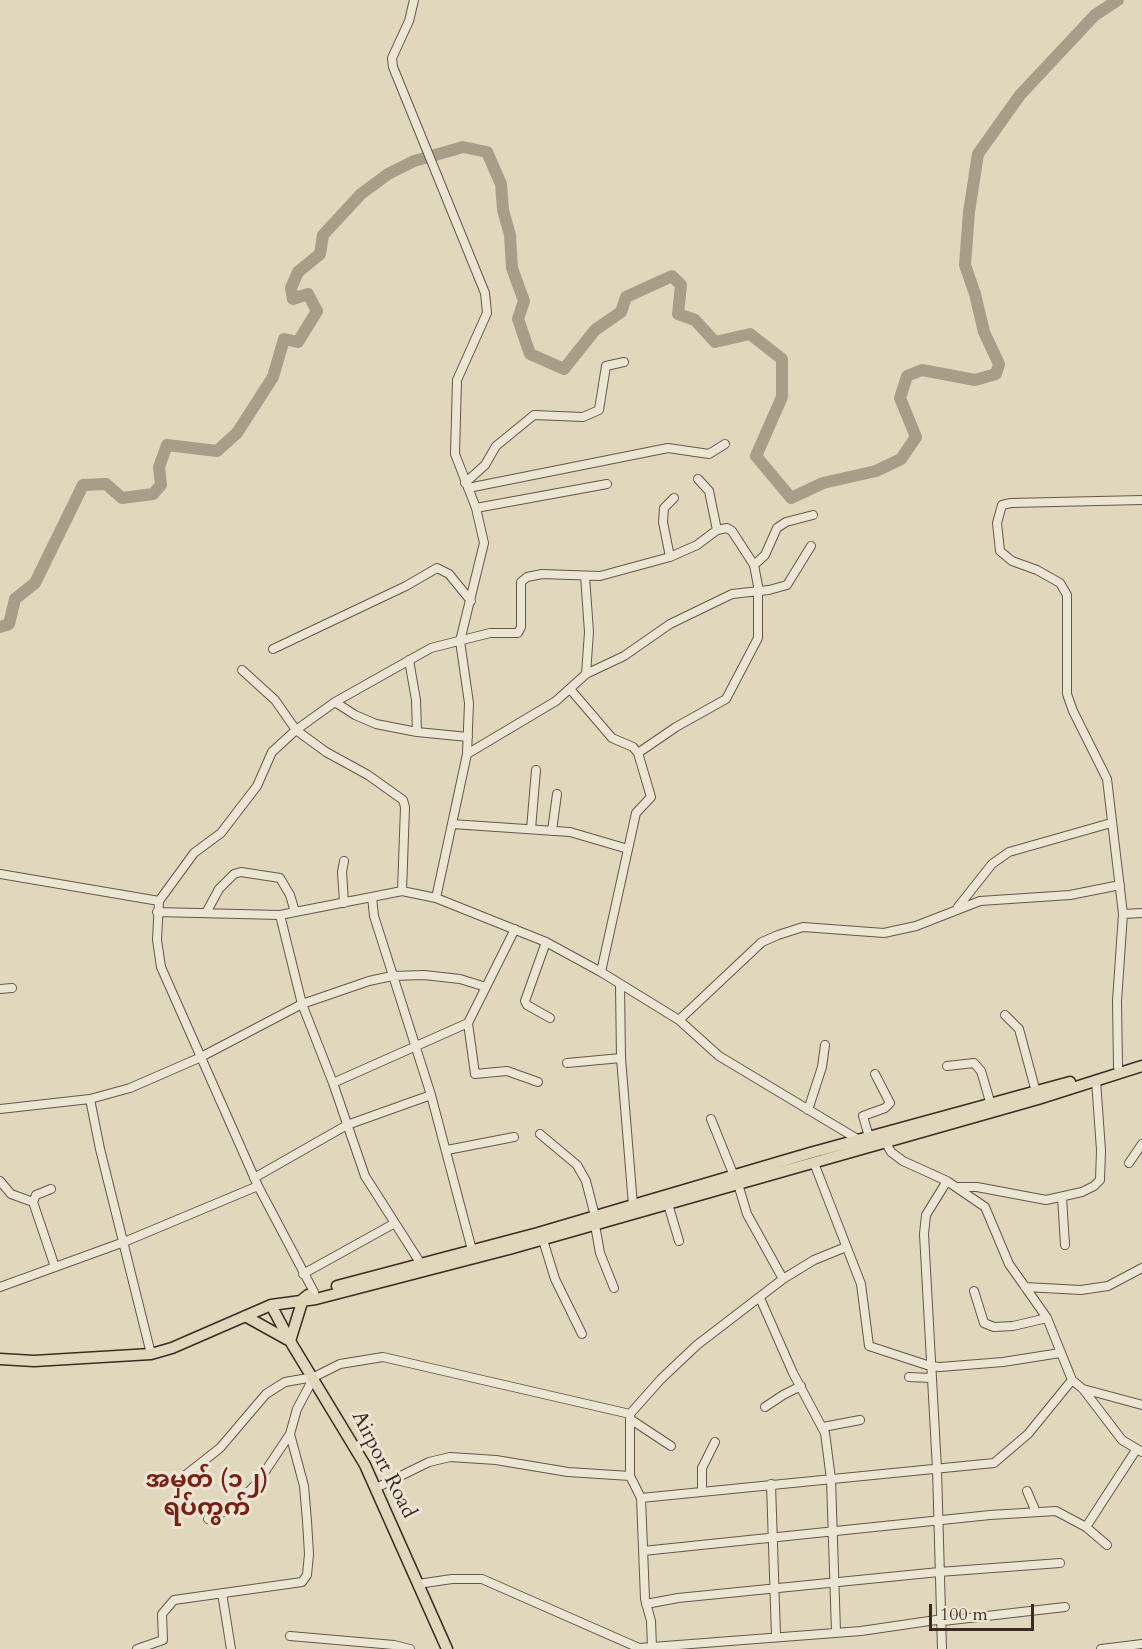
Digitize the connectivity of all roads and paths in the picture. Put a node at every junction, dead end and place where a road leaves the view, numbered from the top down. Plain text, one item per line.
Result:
1 (414, 0) edge
2 (624, 362) dead end
3 (725, 444) dead end
4 (698, 479) dead end
5 (607, 484) dead end
6 (467, 486) junction
7 (674, 498) dead end
8 (1142, 500) edge
9 (477, 508) junction
10 (813, 515) dead end
11 (717, 530) junction
12 (810, 546) dead end
13 (669, 557) junction
14 (754, 565) junction
15 (585, 576) junction
16 (758, 591) junction
17 (471, 601) junction
18 (460, 641) junction
19 (273, 649) dead end
20 (409, 660) junction
21 (242, 670) dead end
22 (586, 674) junction
23 (570, 689) junction
24 (335, 702) junction
25 (296, 730) junction
26 (417, 732) junction
27 (468, 737) junction
28 (638, 753) junction
29 (467, 754) junction
30 (536, 771) dead end
31 (557, 794) dead end
32 (1111, 823) junction
33 (452, 824) junction
34 (531, 829) junction
35 (552, 831) junction
36 (628, 849) junction
37 (344, 861) dead end
38 (0, 875) edge
39 (1120, 885) junction
40 (402, 891) junction
41 (372, 897) junction
42 (436, 898) junction
43 (159, 901) junction
44 (344, 903) junction
45 (958, 908) junction
46 (157, 912) junction
47 (295, 912) junction
48 (206, 913) junction
49 (1142, 913) edge
50 (1124, 914) junction
51 (280, 915) junction
52 (515, 929) junction
53 (546, 942) junction
54 (601, 972) junction
55 (392, 976) junction
56 (620, 985) junction
57 (486, 987) junction
58 (12, 988) dead end
59 (0, 989) edge
60 (302, 1004) junction
61 (1005, 1015) dead end
62 (550, 1018) dead end
63 (679, 1020) junction
64 (468, 1023) junction
65 (825, 1045) dead end
66 (414, 1046) junction
67 (199, 1058) junction
68 (621, 1058) junction
69 (1142, 1059) edge
70 (567, 1063) dead end
71 (947, 1066) dead end
72 (1142, 1066) edge
73 (1118, 1067) junction
74 (875, 1074) dead end
75 (1095, 1081) junction
76 (538, 1082) dead end
77 (333, 1083) junction
78 (1036, 1092) junction
79 (431, 1095) junction
80 (90, 1099) junction
81 (992, 1105) junction
82 (0, 1109) edge
83 (808, 1110) junction
84 (711, 1119) dead end
85 (347, 1125) junction
86 (540, 1134) dead end
87 (514, 1137) dead end
88 (864, 1138) junction
89 (886, 1143) junction
90 (1142, 1144) edge
91 (447, 1150) junction
92 (814, 1163) junction
93 (1129, 1163) dead end
94 (736, 1180) junction
95 (0, 1181) edge
96 (947, 1181) junction
97 (256, 1182) junction
98 (958, 1187) junction
99 (51, 1189) dead end
100 (1062, 1197) junction
101 (33, 1202) junction
102 (668, 1204) junction
103 (633, 1205) junction
104 (595, 1221) junction
105 (395, 1223) junction
106 (543, 1240) junction
107 (679, 1241) dead end
108 (124, 1242) junction
109 (1065, 1245) dead end
110 (846, 1247) junction
111 (472, 1250) junction
112 (421, 1264) junction
113 (55, 1267) junction
114 (1142, 1268) edge
115 (303, 1274) junction
116 (783, 1279) junction
117 (0, 1287) edge
118 (1025, 1287) junction
119 (614, 1288) dead end
120 (974, 1291) dead end
121 (314, 1292) junction
122 (760, 1298) junction
123 (303, 1299) junction
124 (271, 1305) junction
125 (244, 1316) junction
126 (1047, 1318) junction
127 (582, 1334) dead end
128 (290, 1341) junction
129 (1060, 1353) junction
130 (151, 1354) junction
131 (0, 1359) edge
132 (930, 1366) junction
133 (314, 1377) junction
134 (909, 1377) dead end
135 (931, 1378) junction
136 (1072, 1380) junction
137 (801, 1386) junction
138 (1083, 1389) junction
139 (1142, 1405) edge
140 (765, 1407) dead end
141 (630, 1417) junction
142 (860, 1420) dead end
143 (823, 1427) junction
144 (290, 1434) junction
145 (715, 1442) dead end
146 (671, 1446) dead end
147 (1139, 1451) edge
148 (937, 1469) junction
149 (630, 1476) junction
150 (831, 1479) junction
151 (178, 1481) dead end
152 (771, 1484) junction
153 (376, 1488) junction
154 (1027, 1491) dead end
155 (702, 1492) junction
156 (641, 1498) junction
157 (1036, 1512) junction
158 (208, 1519) dead end
159 (937, 1522) junction
160 (1086, 1527) junction
161 (831, 1533) junction
162 (773, 1538) junction
163 (1107, 1545) dead end
164 (644, 1551) junction
165 (1059, 1563) dead end
166 (939, 1572) junction
167 (418, 1584) junction
168 (832, 1584) junction
169 (775, 1589) junction
170 (222, 1593) junction
171 (646, 1604) junction
172 (1065, 1607) dead end
173 (943, 1620) junction
174 (836, 1632) junction
175 (290, 1636) dead end
176 (776, 1636) junction
177 (738, 1644) edge
178 (1142, 1644) edge
179 (652, 1648) edge
180 (137, 1649) edge
181 (231, 1649) edge
182 (410, 1649) edge
183 (447, 1649) edge
184 (942, 1649) edge
185 (1101, 1649) edge

1 - 6 street
2 - 6 street
3 - 6 street
4 - 11 street
5 - 9 street
6 - 9 street
7 - 13 street
8 - 32 street
9 - 17 street
10 - 14 street
11 - 13 street
11 - 14 street
12 - 16 street
13 - 15 street
14 - 16 street
15 - 18 street
15 - 22 street
16 - 22 street
16 - 28 street
17 - 18 street
17 - 19 street
18 - 20 street
18 - 27 street
20 - 24 street
20 - 26 street
21 - 25 street
22 - 23 street
23 - 28 street
23 - 29 street
24 - 25 street
24 - 26 street
25 - 40 street
25 - 43 street
26 - 27 street
27 - 29 street
28 - 36 street
29 - 33 street
30 - 34 street
31 - 35 street
32 - 39 street
32 - 45 street
33 - 34 street
33 - 42 street
34 - 35 street
35 - 36 street
36 - 54 street
37 - 44 street
38 - 43 street
39 - 45 street
39 - 50 street
40 - 41 street
40 - 42 street
41 - 44 street
41 - 55 street
42 - 52 street
43 - 46 street
44 - 47 street
45 - 63 street
46 - 48 street
46 - 67 street
47 - 48 street
47 - 51 street
48 - 51 street
49 - 50 street
50 - 73 street
51 - 60 street
52 - 53 street
52 - 57 street
53 - 54 street
53 - 62 street
54 - 56 street
55 - 57 street
55 - 60 street
55 - 66 street
56 - 63 street
56 - 68 street
57 - 64 street
58 - 59 street
60 - 67 street
60 - 77 street
61 - 78 street
63 - 83 street
64 - 66 street
64 - 76 street
65 - 83 street
66 - 77 street
66 - 79 street
67 - 80 street
67 - 97 street
68 - 70 street
68 - 103 street
69 - 73 main road
71 - 81 street
72 - 75 main road
73 - 78 main road
74 - 88 street
75 - 89 main road
75 - 100 street
77 - 85 street
78 - 81 main road
79 - 85 street
79 - 91 street
80 - 82 street
80 - 108 street
81 - 88 main road
83 - 88 street
84 - 94 street
85 - 97 street
85 - 105 street
86 - 104 street
87 - 91 street
88 - 94 main road
89 - 92 main road
89 - 96 street
90 - 93 street
91 - 111 street
92 - 94 main road
92 - 110 street
94 - 102 main road
94 - 103 main road
94 - 116 street
95 - 101 street
96 - 98 street
96 - 132 street
97 - 108 street
97 - 115 street
98 - 100 street
98 - 118 street
99 - 101 street
100 - 109 street
101 - 113 street
102 - 104 main road
102 - 107 street
103 - 104 main road
104 - 106 main road
104 - 111 main road
104 - 119 street
105 - 112 street
105 - 115 street
106 - 123 main road
106 - 127 street
108 - 113 street
108 - 130 street
110 - 116 street
110 - 132 street
111 - 112 main road
112 - 121 main road
113 - 117 street
114 - 118 street
115 - 121 street
116 - 122 street
118 - 126 street
120 - 126 street
121 - 123 main road
122 - 137 street
122 - 141 street
123 - 124 main road
123 - 128 main road
124 - 125 main road
124 - 128 main road, Airport Road
125 - 128 main road
125 - 130 main road
126 - 129 street
128 - 133 main road, Airport Road
129 - 132 street
129 - 136 street
130 - 131 main road
132 - 135 street
133 - 141 street
133 - 144 street
133 - 151 street
133 - 153 main road, Airport Road
134 - 135 street
135 - 148 street
136 - 138 street
136 - 148 street
137 - 140 street
137 - 143 street
138 - 139 street
138 - 147 street
141 - 146 street
141 - 149 street
142 - 143 street
143 - 150 street
144 - 158 street
144 - 170 street
145 - 155 street
147 - 160 street
148 - 150 street
148 - 159 street
149 - 153 street
149 - 156 street
150 - 152 street
150 - 161 street
152 - 155 street
152 - 162 street
153 - 167 main road, Airport Road
154 - 157 street
155 - 156 street
156 - 164 street
157 - 159 street
157 - 160 street
159 - 161 street
159 - 166 street
160 - 163 street
161 - 162 street
161 - 168 street
162 - 164 street
162 - 169 street
164 - 171 street
165 - 166 street
166 - 168 street
166 - 173 street
167 - 179 street
167 - 183 main road, Airport Road
168 - 169 street
168 - 174 street
169 - 171 street
169 - 176 street
170 - 180 street
170 - 181 street
171 - 179 street
172 - 173 street
173 - 174 street
173 - 184 street
174 - 176 street
175 - 182 street
176 - 177 street
177 - 179 street
178 - 185 street

